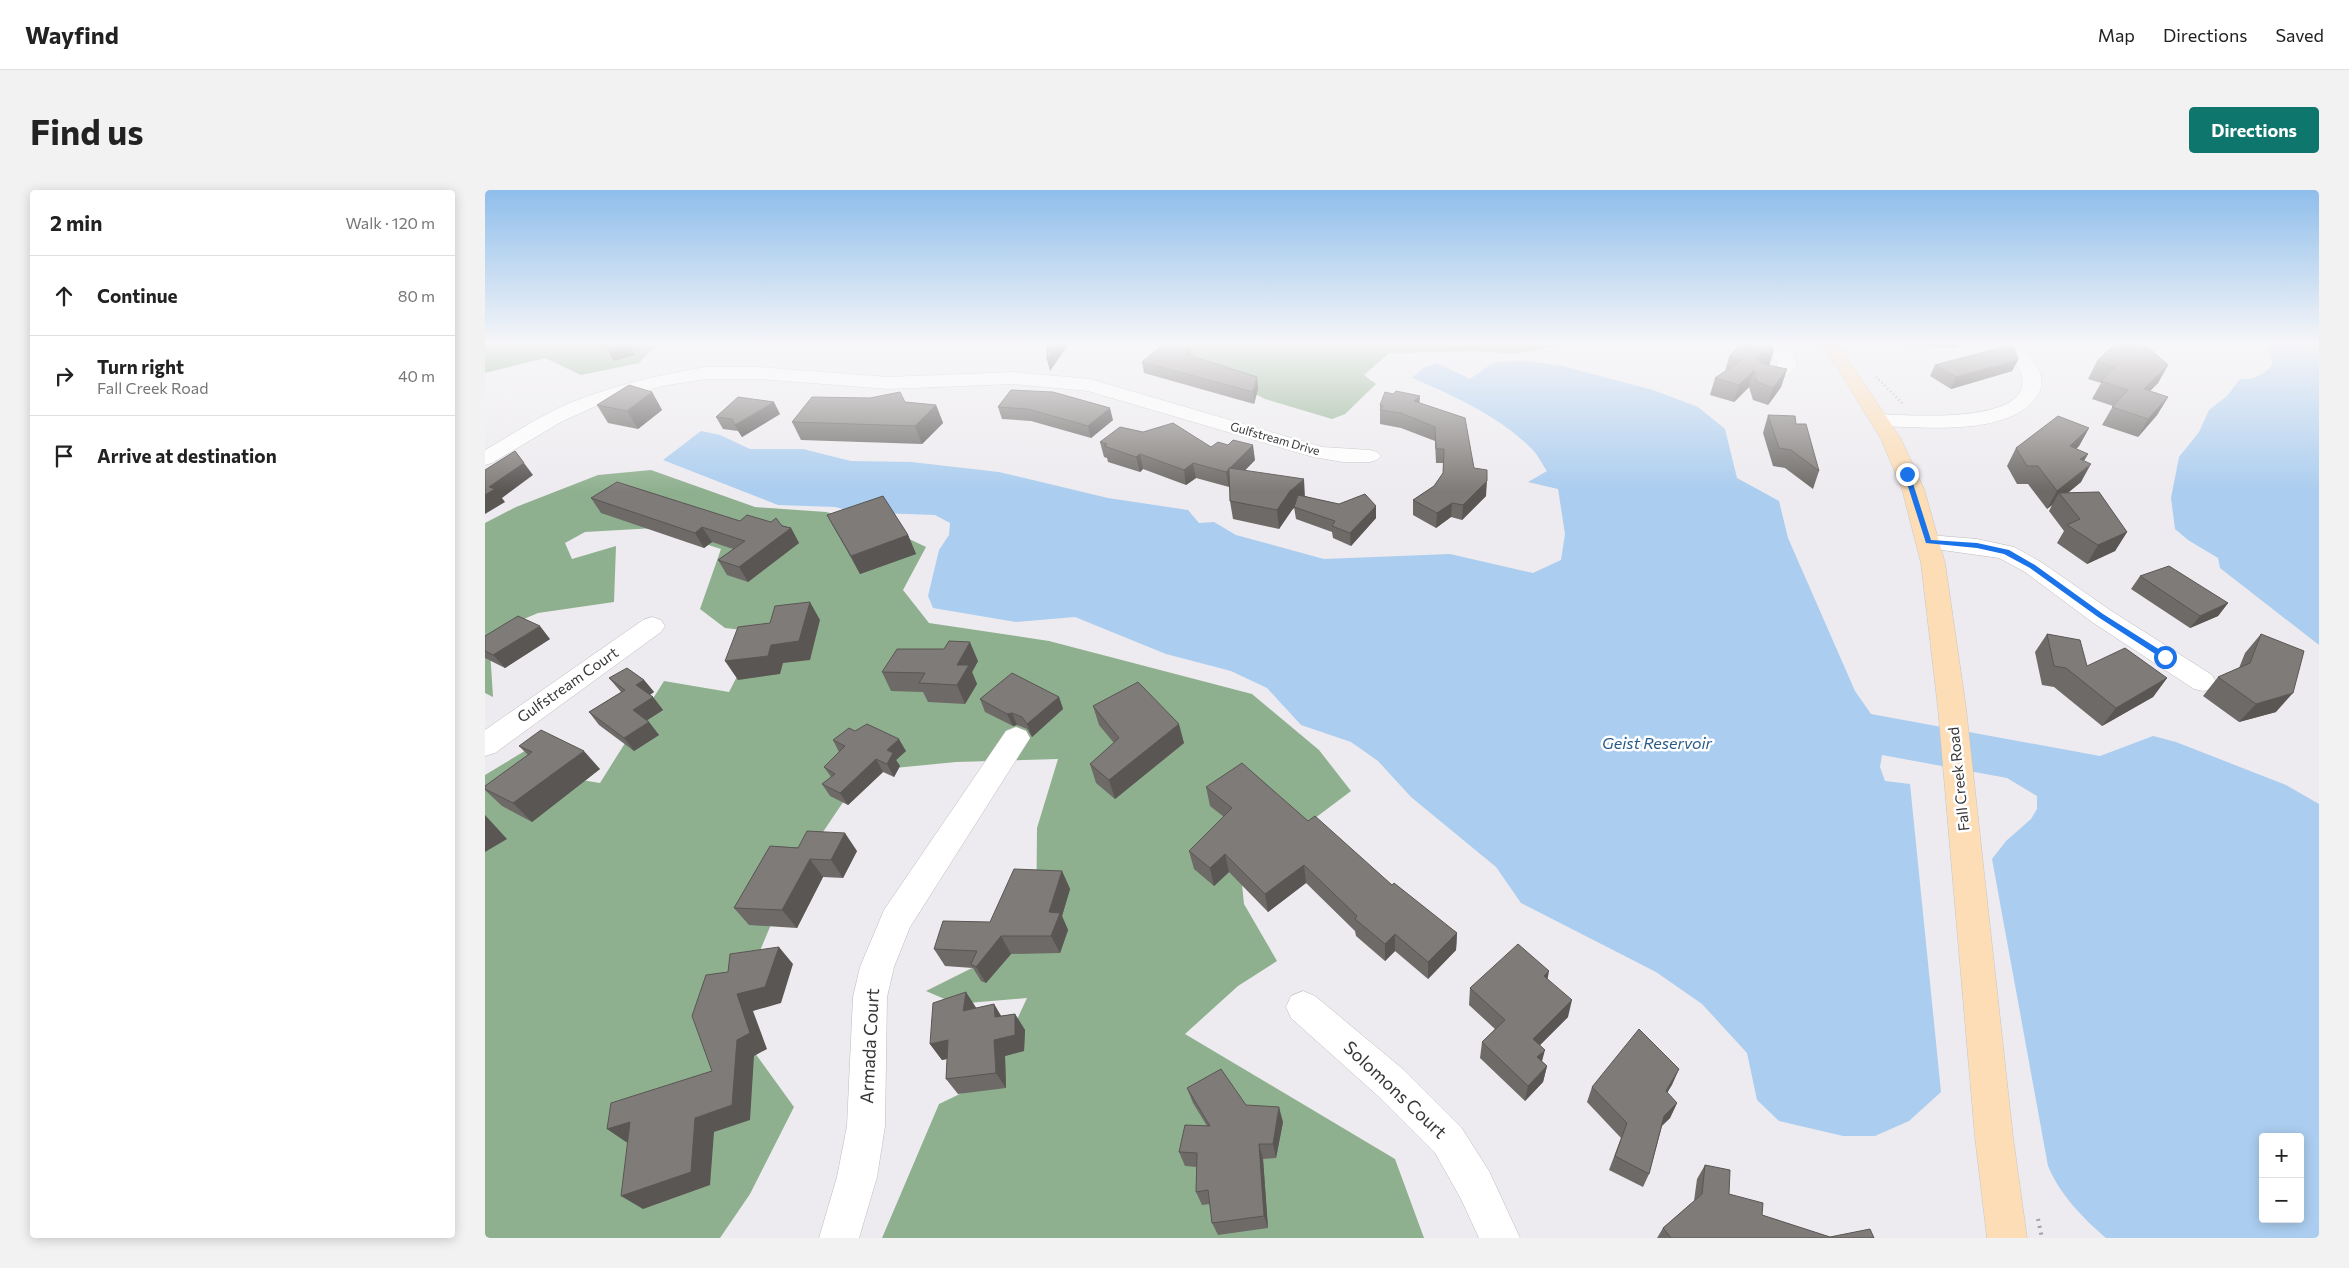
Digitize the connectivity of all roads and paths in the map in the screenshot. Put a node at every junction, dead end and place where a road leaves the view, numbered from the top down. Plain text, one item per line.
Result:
1 (614, 393) edge
2 (1116, 393) edge
3 (1862, 393) edge
4 (2030, 393) edge
5 (1880, 420) junction
6 (1370, 456) dead end
7 (485, 459) edge
8 (1929, 542) junction
9 (652, 626) dead end
10 (2203, 682) dead end
11 (1016, 738) dead end
12 (485, 745) edge
13 (1303, 1007) dead end
14 (839, 1238) edge
15 (1500, 1238) edge
16 (2007, 1238) edge

1 - 7 street, Gulfstream Drive
2 - 6 street, Gulfstream Drive
3 - 5 main road, Fall Creek Road
4 - 5 street
5 - 8 main road, Fall Creek Road
8 - 10 street
8 - 16 main road, Fall Creek Road
9 - 12 street, Gulfstream Court
11 - 14 street, Armada Court
13 - 15 street, Solomons Court

